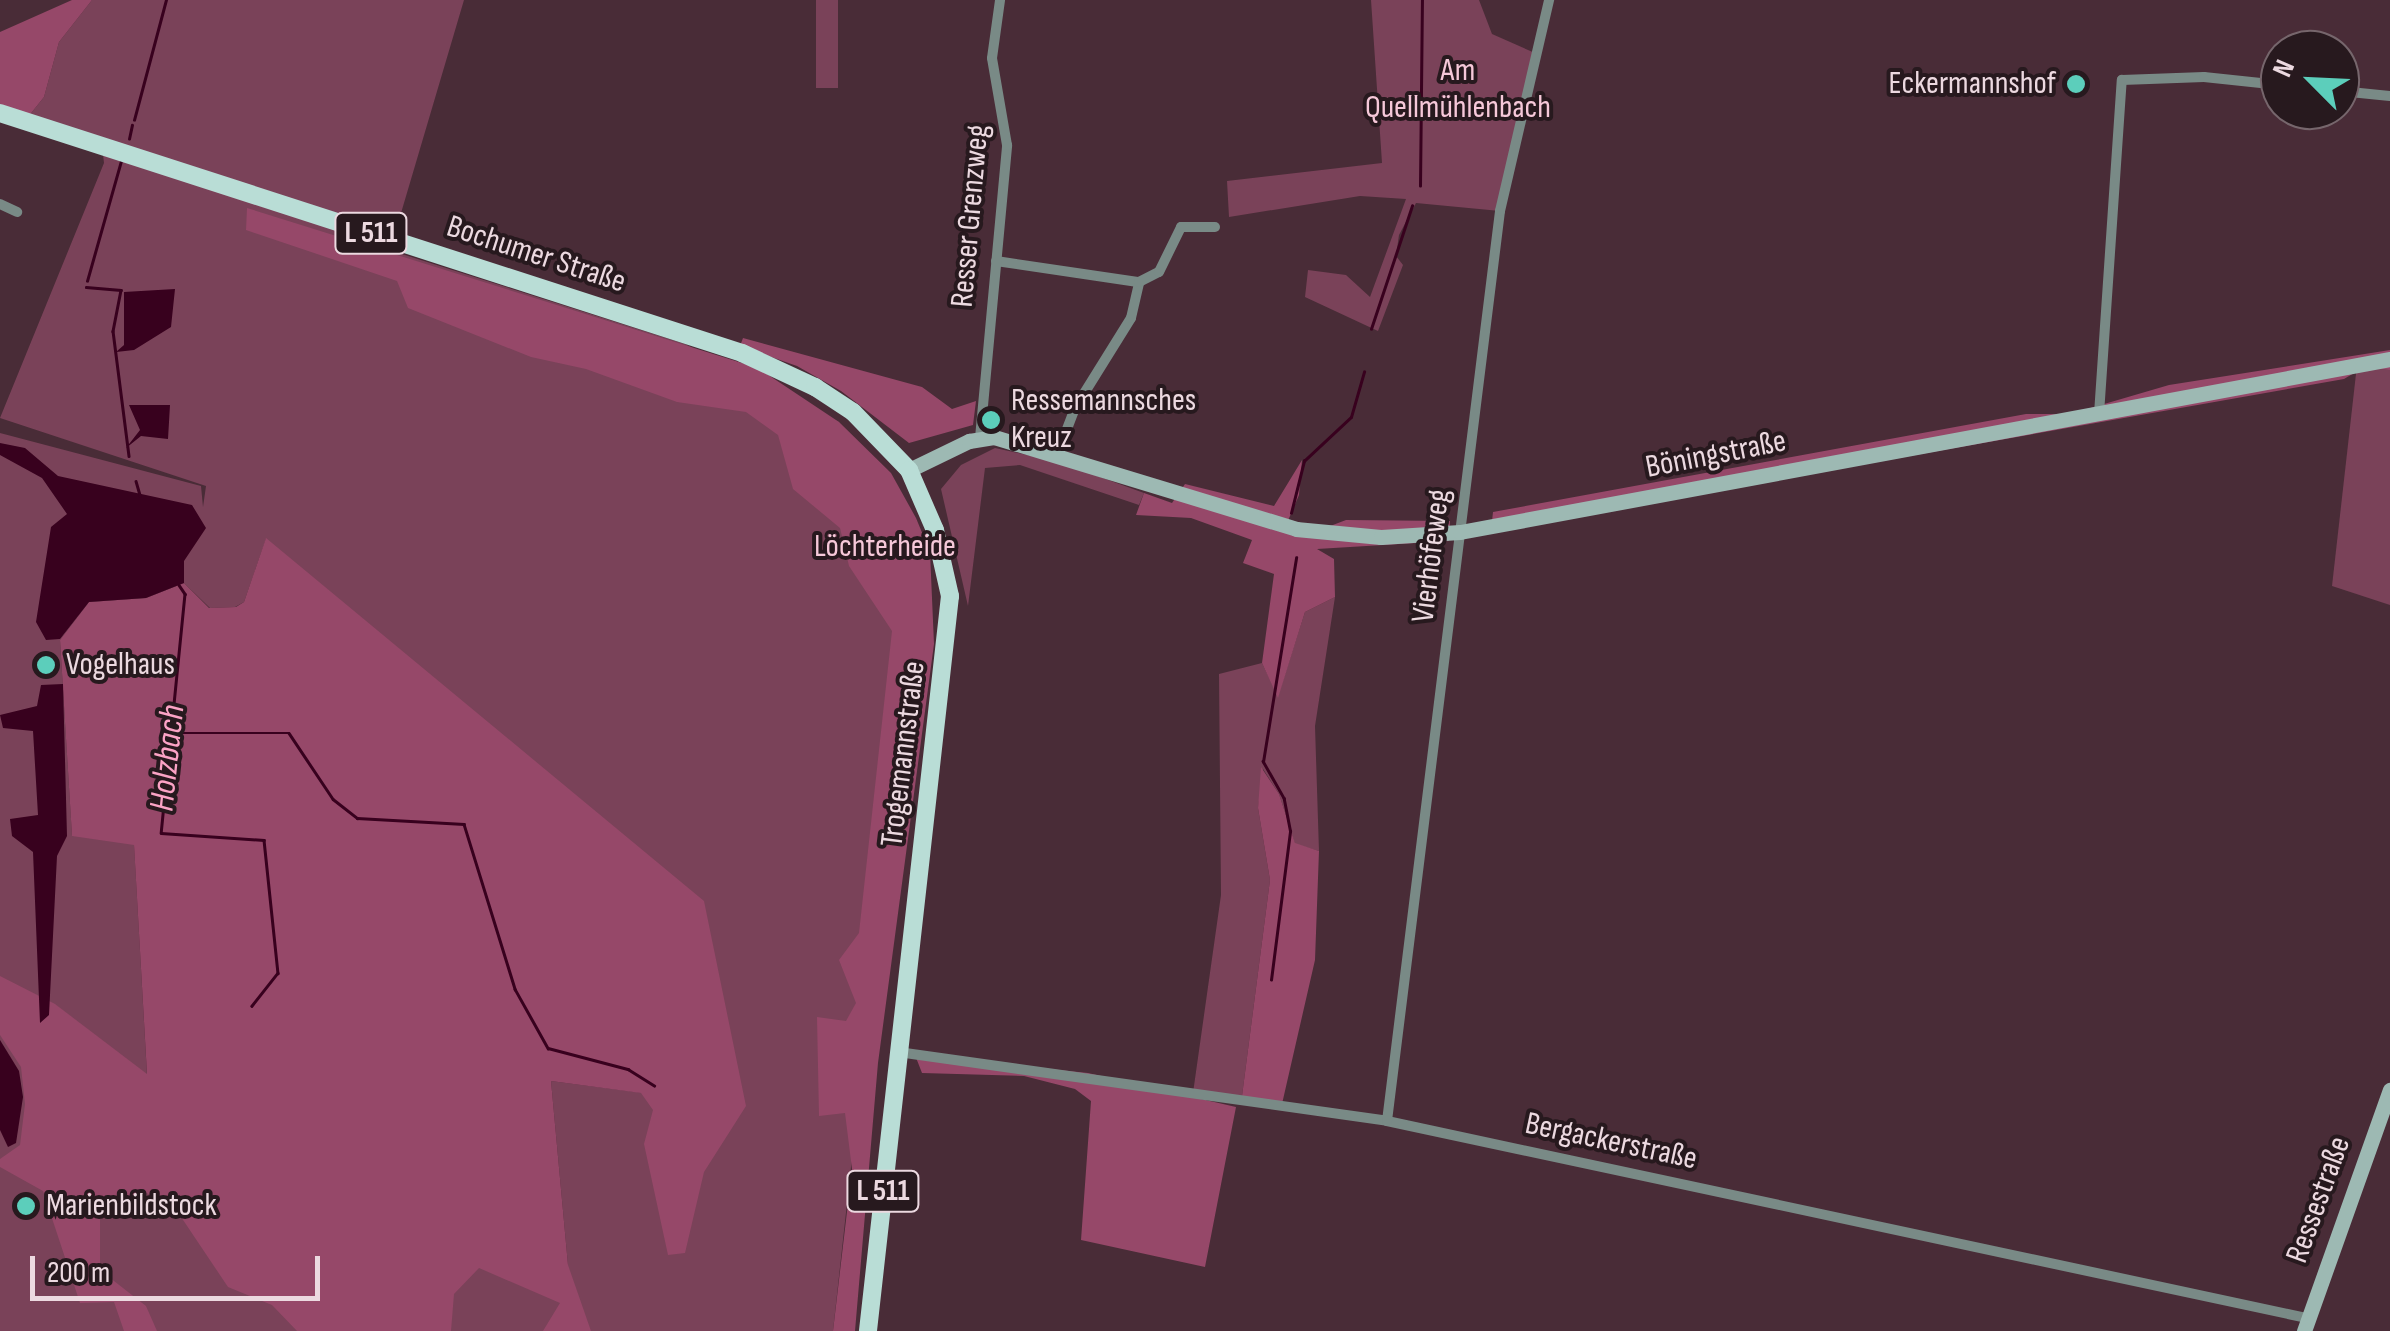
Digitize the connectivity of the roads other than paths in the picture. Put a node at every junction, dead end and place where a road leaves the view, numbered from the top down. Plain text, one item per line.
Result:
1 (1000, 0) edge
2 (1549, 0) edge
3 (2260, 83) edge
4 (2360, 93) edge
5 (2390, 96) edge
6 (0, 113) edge
7 (0, 204) edge
8 (17, 212) dead end
9 (1215, 226) dead end
10 (996, 260) junction
11 (1139, 282) junction
12 (2390, 359) edge
13 (2100, 414) junction
14 (980, 438) junction
15 (1057, 455) junction
16 (909, 470) junction
17 (1460, 532) junction
18 (898, 1052) junction
19 (2390, 1090) edge
20 (1387, 1121) junction
21 (2305, 1324) edge
22 (868, 1331) edge

1 - 10 street, Resser Grenzweg
2 - 17 street, Vierhöfeweg
3 - 13 street
4 - 5 street
6 - 16 main road, Bochumer Straße / L 511
7 - 8 street
9 - 11 street
10 - 11 street
10 - 14 street, Resser Grenzweg
11 - 15 street
12 - 13 main road, Böningstraße
13 - 17 main road, Böningstraße
14 - 15 main road, Böningstraße
14 - 16 main road
15 - 17 main road, Böningstraße
16 - 18 main road, Trogemannstraße / L 511
17 - 20 street, Vierhöfeweg
18 - 20 street, Bergackerstraße
18 - 22 main road, L 511
19 - 21 main road, Ressestraße
20 - 21 street, Bergackerstraße

